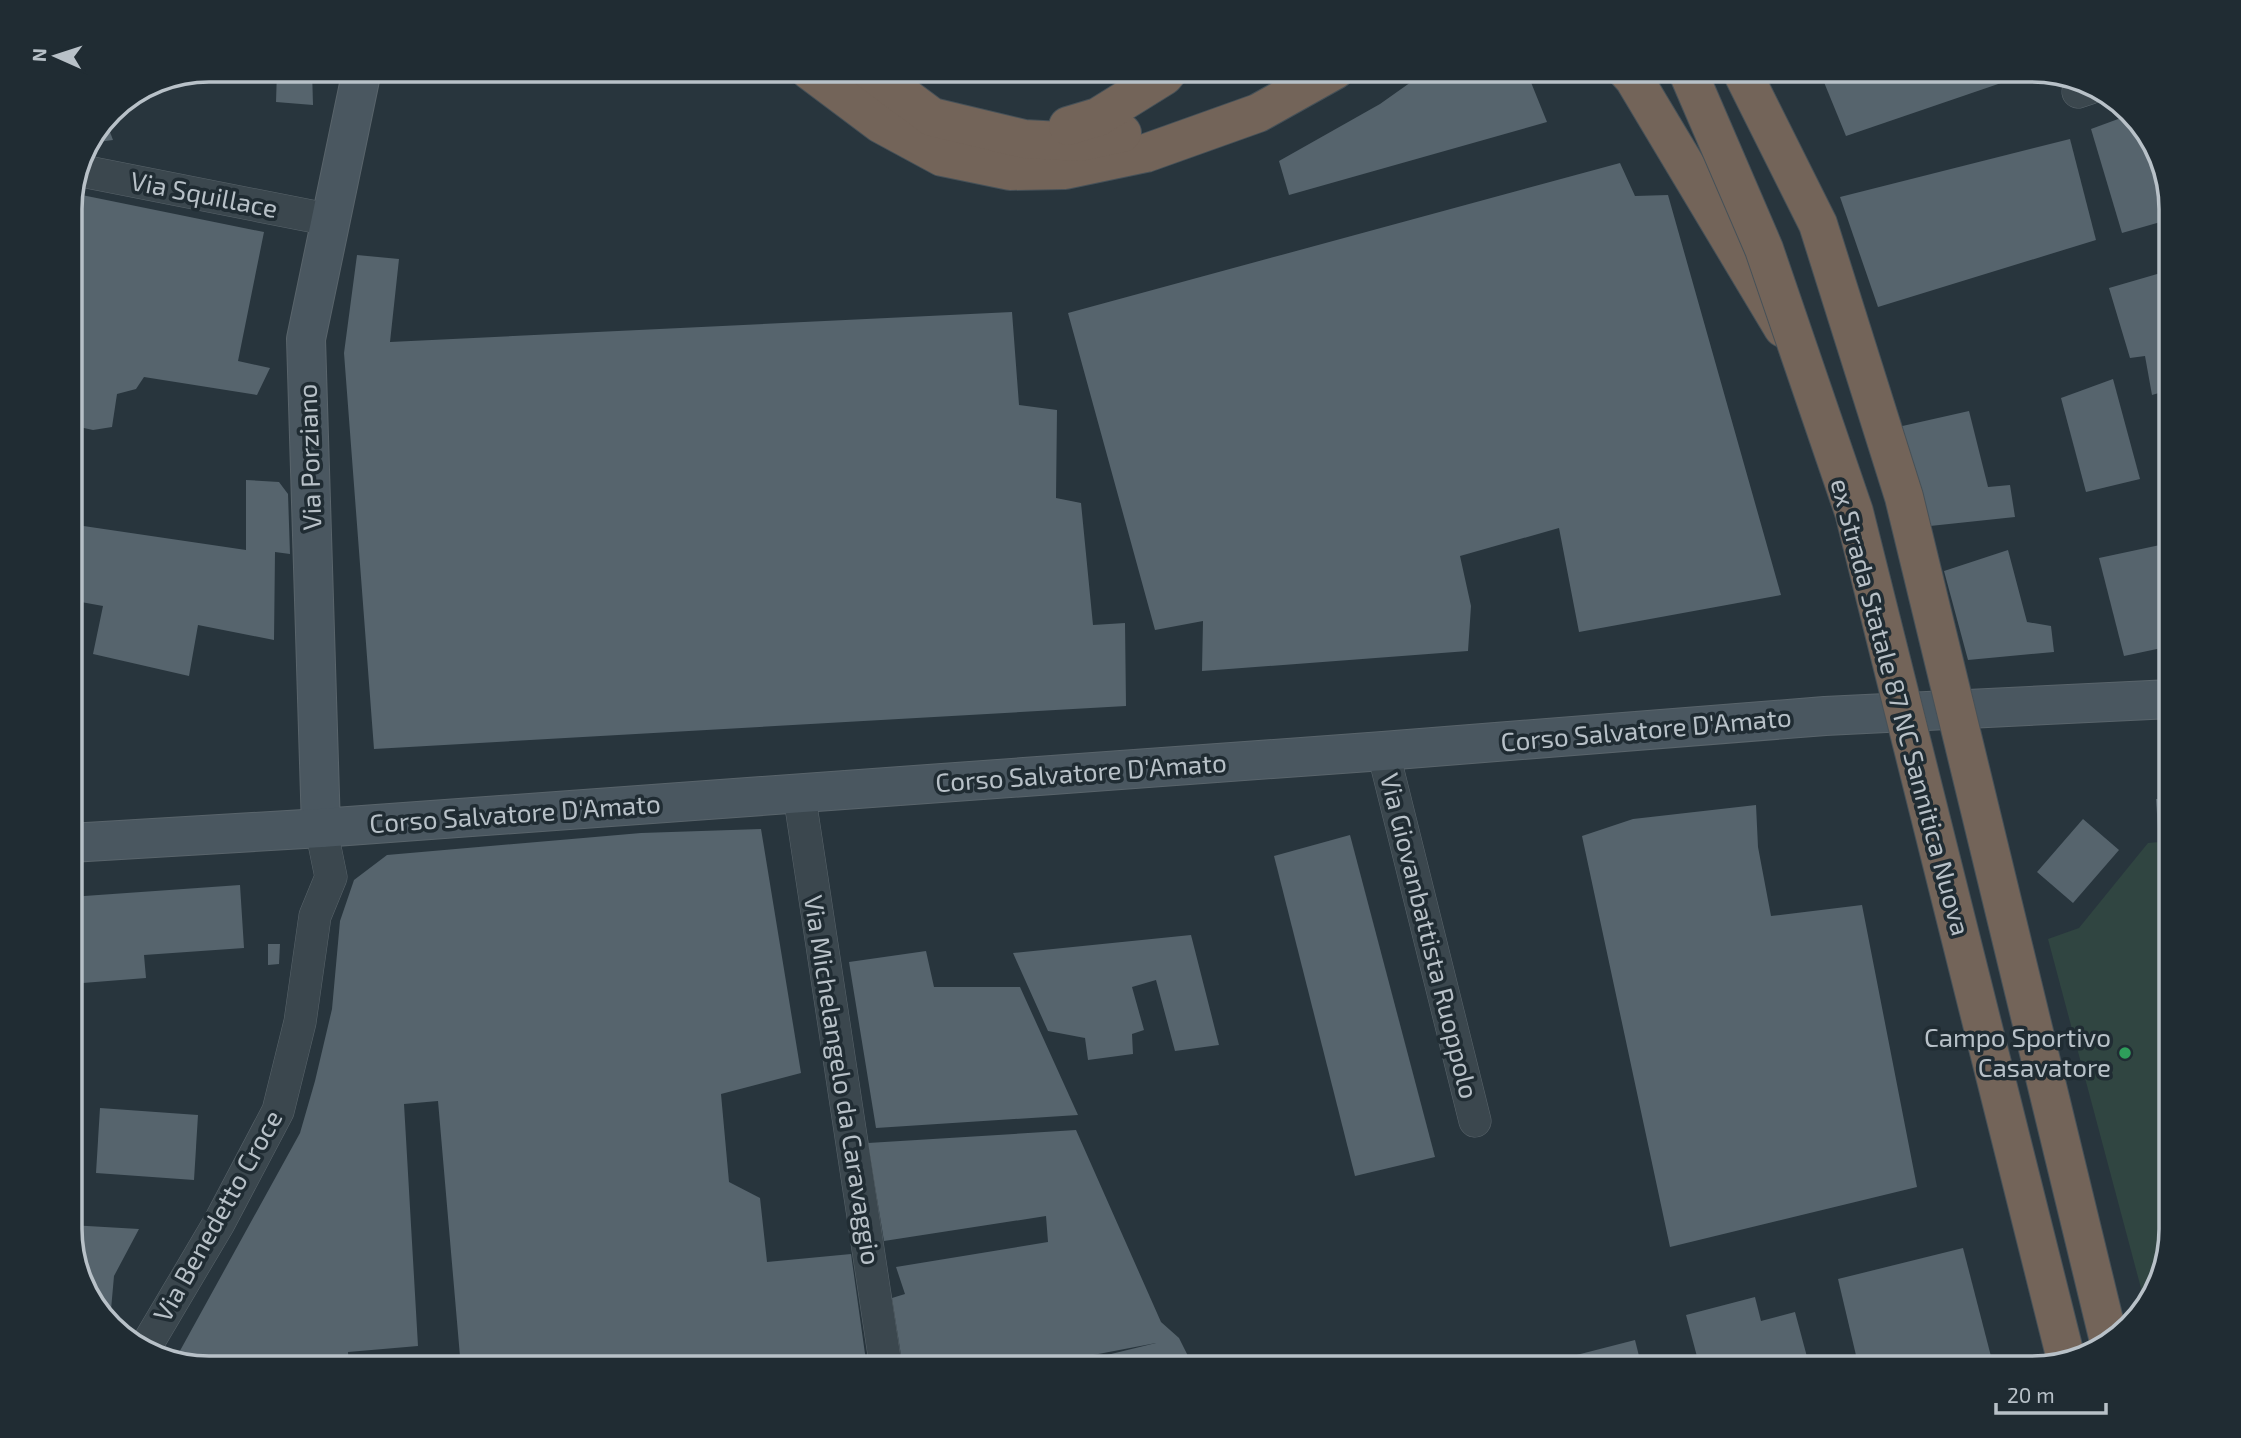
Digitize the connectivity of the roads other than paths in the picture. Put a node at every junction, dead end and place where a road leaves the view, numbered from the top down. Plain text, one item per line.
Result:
1 (1154, 82) edge
2 (1260, 82) edge
3 (1313, 82) edge
4 (1636, 82) edge
5 (1692, 82) edge
6 (1750, 82) edge
7 (363, 83) edge
8 (826, 83) edge
9 (886, 83) edge
10 (1024, 139) junction
11 (88, 172) edge
12 (331, 220) junction
13 (1797, 350) junction
14 (2159, 700) edge
15 (1382, 751) junction
16 (799, 793) junction
17 (321, 828) junction
18 (83, 842) edge
19 (1475, 1121) dead end
20 (2106, 1331) edge
21 (149, 1341) edge
22 (2064, 1351) edge
23 (884, 1356) edge

1 - 10 highway
2 - 10 highway
3 - 8 highway
4 - 13 highway, bridge
5 - 13 highway, ex Strada Statale 87 NC Sannitica Nuova, bridge
6 - 20 highway, ex Strada Statale 87 NC Sannitica Nuova, bridge
7 - 12 street, Via Porziano
9 - 10 highway
11 - 12 street, Via Squillace
12 - 17 street, Via Porziano
13 - 22 highway, ex Strada Statale 87 NC Sannitica Nuova, bridge
14 - 15 street, Corso Salvatore D'Amato
15 - 16 street, Corso Salvatore D'Amato
15 - 19 street, Via Giovanbattista Ruoppolo
16 - 17 street, Corso Salvatore D'Amato
16 - 23 street, Via Michelangelo da Caravaggio
17 - 18 street, Corso Salvatore D'Amato
17 - 21 street, Via Benedetto Croce

